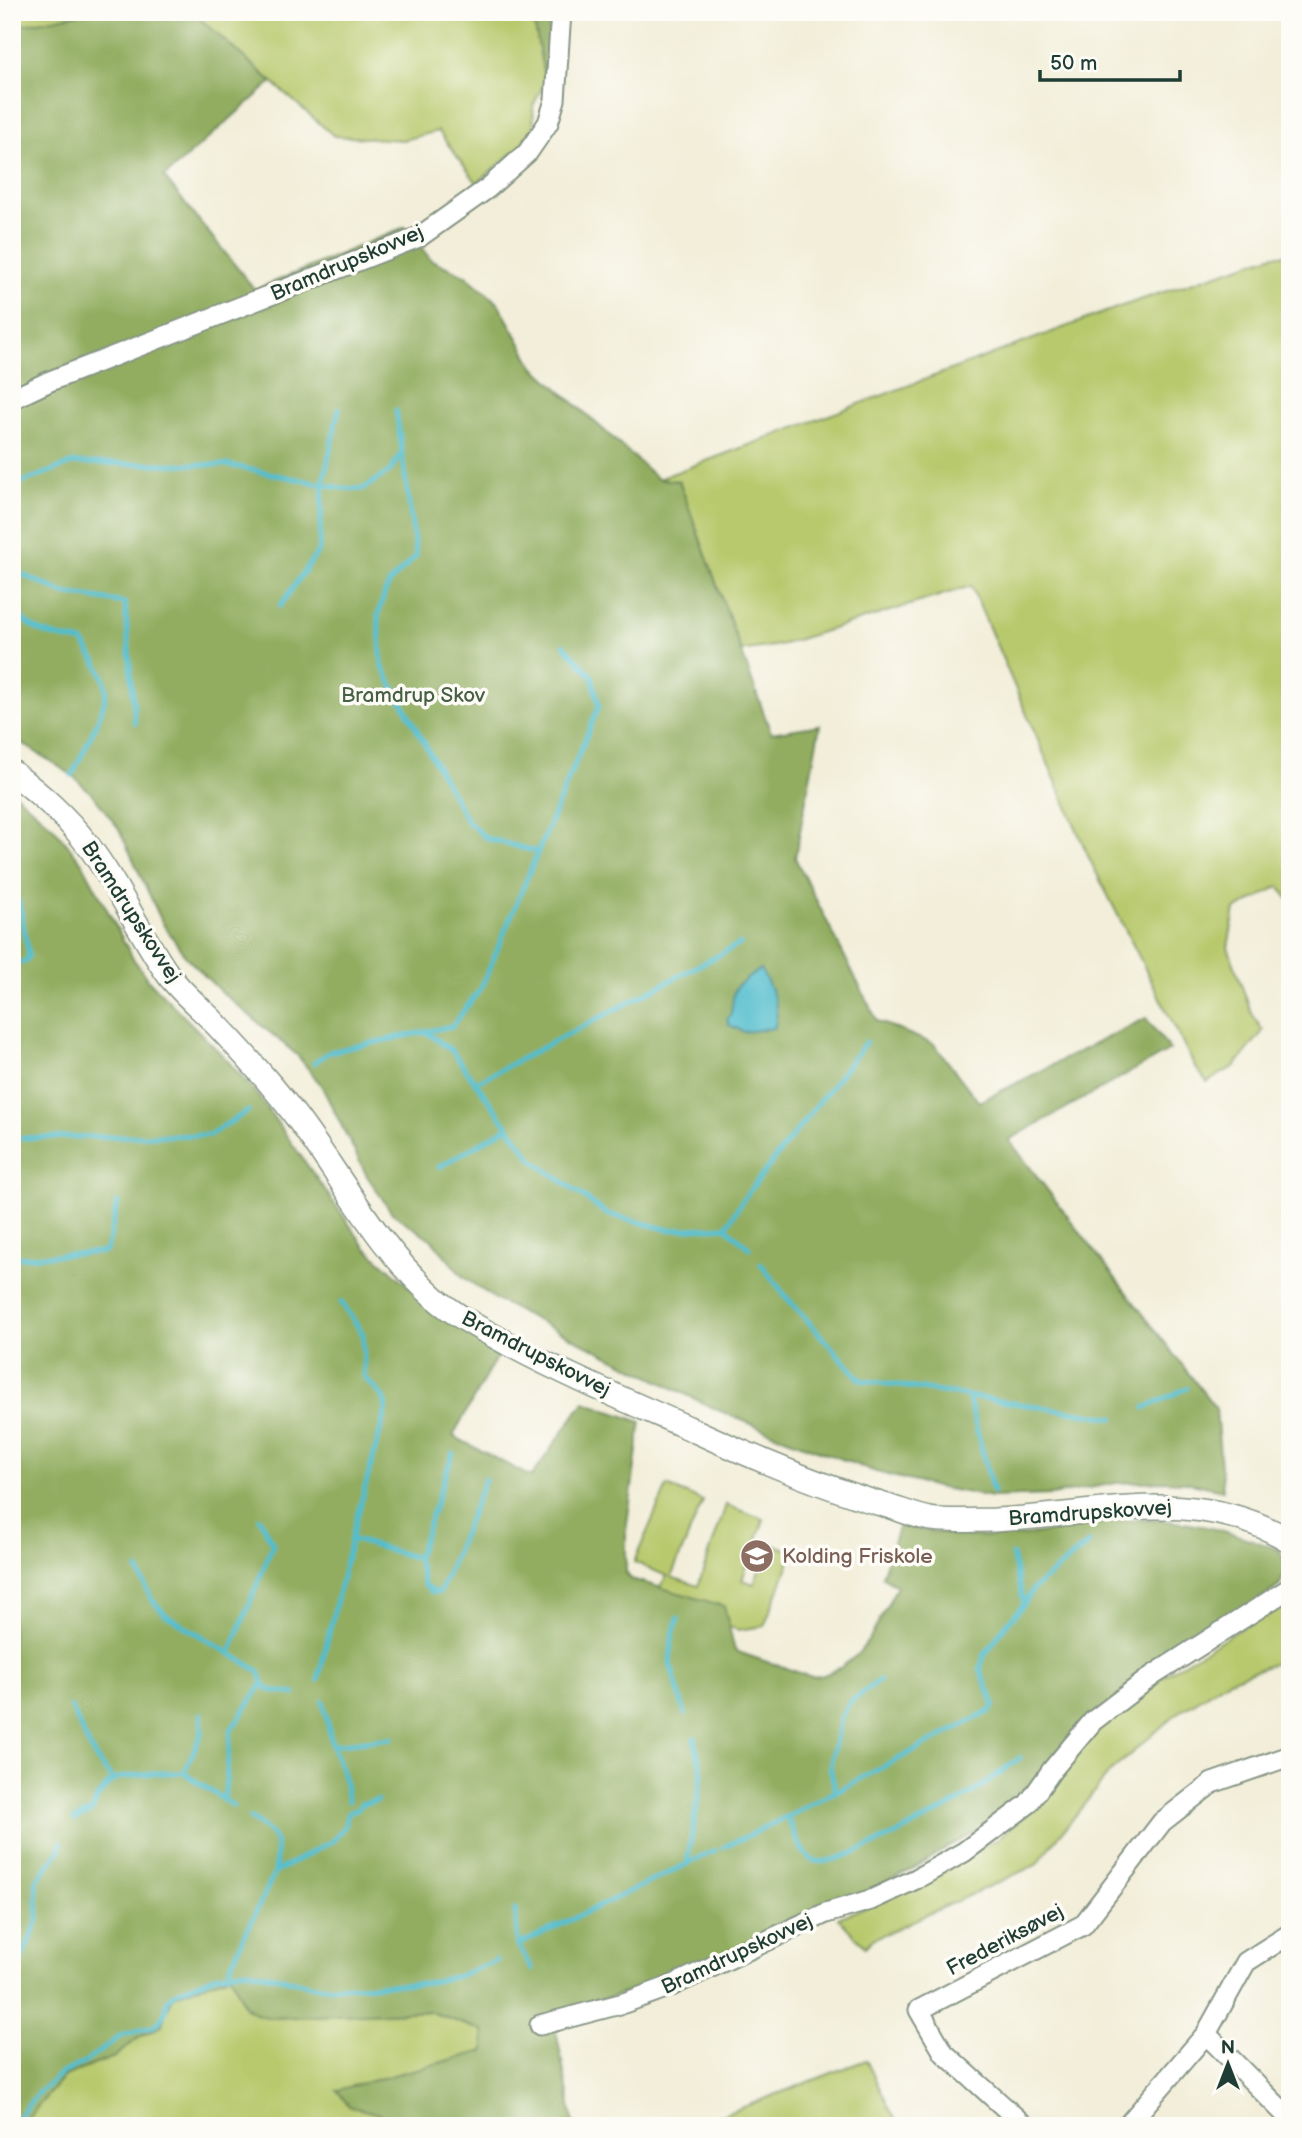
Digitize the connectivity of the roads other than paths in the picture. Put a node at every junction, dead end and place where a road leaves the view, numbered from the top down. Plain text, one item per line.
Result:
1 (561, 12) edge
2 (12, 398) edge
3 (12, 772) edge
4 (1290, 1541) edge
5 (1290, 1588) edge
6 (1290, 1756) edge
7 (1290, 1934) edge
8 (540, 2025) dead end
9 (1206, 2035) junction
10 (1290, 2119) edge
11 (1025, 2126) edge
12 (1127, 2126) edge

1 - 2 street, Bramdrupskovvej
3 - 4 street, Bramdrupskovvej
5 - 8 street, Bramdrupskovvej
6 - 11 street, Frederiksøvej
7 - 9 street
9 - 10 street
9 - 12 street

